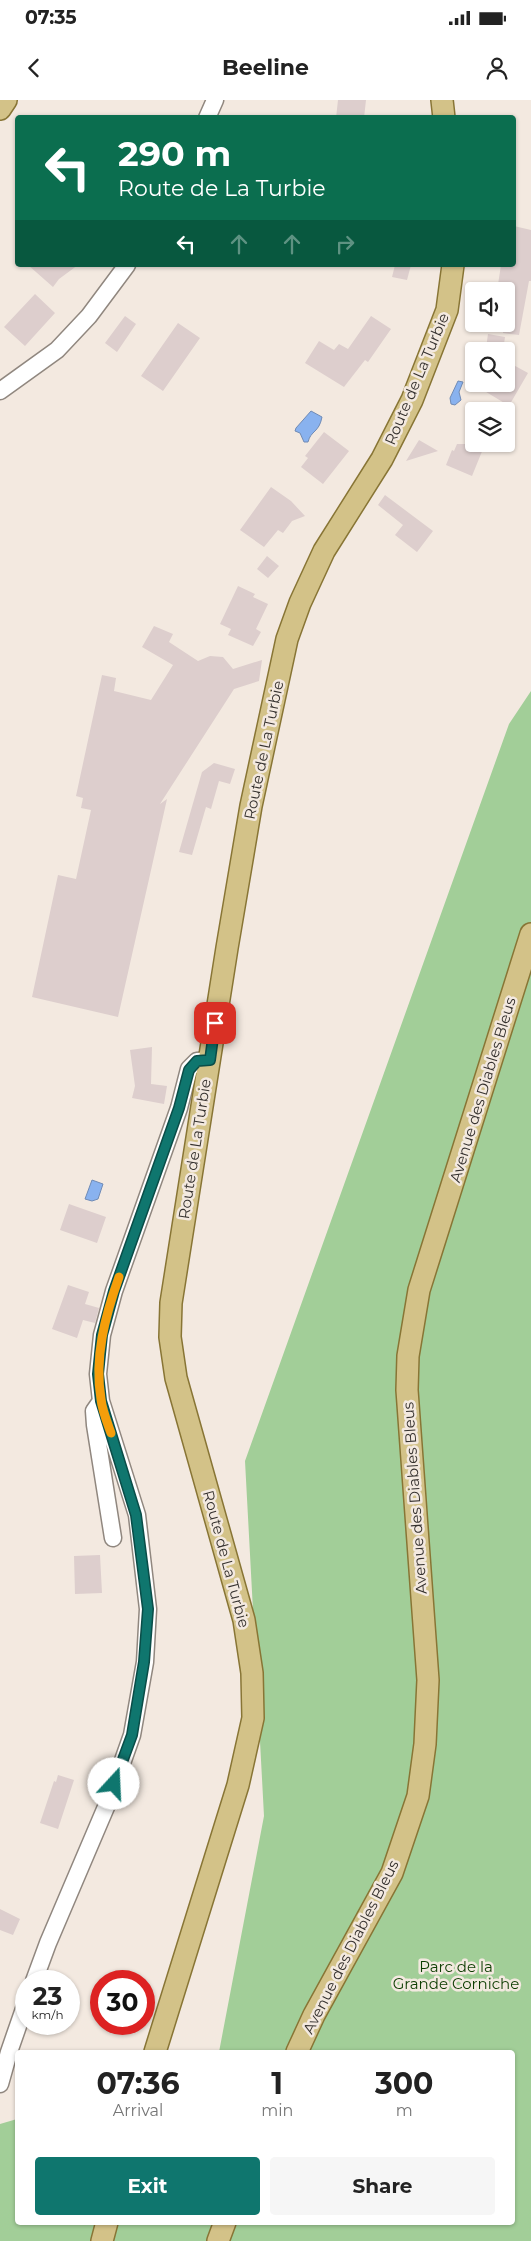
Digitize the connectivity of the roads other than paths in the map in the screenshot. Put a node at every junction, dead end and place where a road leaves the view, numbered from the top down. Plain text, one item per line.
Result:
1 (6, 100) edge
2 (215, 100) edge
3 (442, 100) edge
4 (0, 109) edge
5 (208, 115) edge
6 (444, 115) edge
7 (126, 267) edge
8 (453, 267) edge
9 (0, 391) edge
10 (531, 934) edge
11 (210, 1060) junction
12 (101, 1401) junction
13 (113, 1538) dead end
14 (38, 1970) edge
15 (16, 2035) edge
16 (156, 2050) edge
17 (298, 2050) edge
18 (0, 2084) edge
19 (106, 2225) edge
20 (224, 2225) edge
21 (102, 2241) edge
22 (218, 2241) edge

1 - 4 main road
2 - 5 street
3 - 6 main road
7 - 9 street
8 - 11 main road, Route de La Turbie
10 - 17 main road, Avenue des Diables Bleus
11 - 12 street
11 - 16 main road, Route de La Turbie
12 - 13 street
12 - 14 street
15 - 18 street
19 - 21 main road
20 - 22 main road

